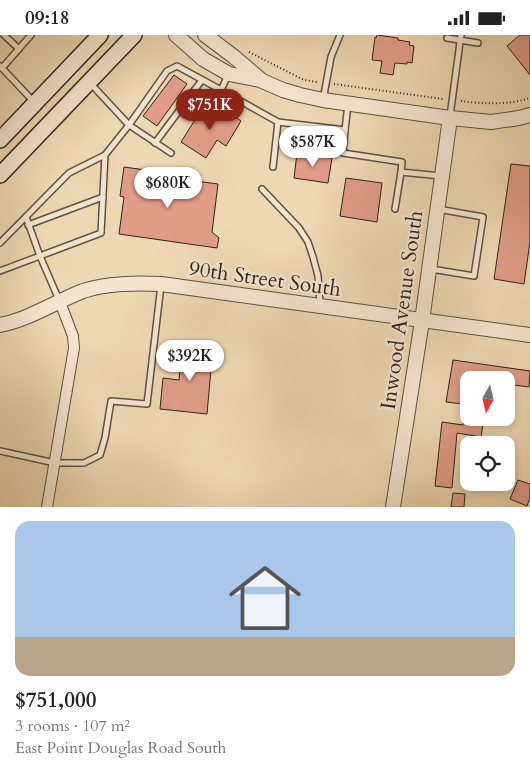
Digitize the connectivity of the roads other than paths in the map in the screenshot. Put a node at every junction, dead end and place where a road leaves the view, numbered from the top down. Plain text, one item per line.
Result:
1 (4, 35) edge
2 (31, 35) edge
3 (100, 35) edge
4 (134, 35) edge
5 (176, 35) edge
6 (205, 35) edge
7 (216, 35) edge
8 (340, 35) edge
9 (461, 37) edge
10 (447, 38) dead end
11 (478, 43) dead end
12 (18, 49) junction
13 (238, 52) junction
14 (1, 67) edge
15 (228, 74) junction
16 (202, 80) junction
17 (260, 80) junction
18 (89, 81) junction
19 (221, 90) junction
20 (323, 100) junction
21 (35, 103) junction
22 (348, 104) junction
23 (530, 115) edge
24 (450, 118) junction
25 (278, 122) junction
26 (129, 125) junction
27 (345, 130) junction
28 (0, 140) edge
29 (155, 143) junction
30 (171, 153) dead end
31 (105, 155) junction
32 (273, 167) dead end
33 (401, 172) junction
34 (0, 175) edge
35 (442, 176) junction
36 (262, 189) dead end
37 (103, 197) junction
38 (395, 209) dead end
39 (437, 209) junction
40 (26, 217) junction
41 (28, 225) junction
42 (0, 243) edge
43 (40, 257) junction
44 (428, 269) junction
45 (0, 271) edge
46 (161, 284) junction
47 (60, 302) junction
48 (320, 307) junction
49 (422, 321) junction
50 (0, 325) edge
51 (530, 335) edge
52 (0, 451) edge
53 (55, 463) junction
54 (47, 507) edge
55 (393, 507) edge

1 - 12 lane
2 - 12 lane
3 - 21 main road
4 - 18 main road
5 - 15 street
6 - 13 street
7 - 13 street
8 - 20 lane
9 - 10 lane
9 - 11 lane
9 - 24 lane
12 - 14 lane
13 - 17 street
14 - 21 lane
15 - 17 street
15 - 19 lane
16 - 19 lane
16 - 26 lane
16 - 29 lane
17 - 20 street
18 - 26 lane
18 - 34 main road
19 - 25 lane
20 - 22 street
21 - 28 main road
22 - 24 street
22 - 27 lane
23 - 24 street
24 - 35 street, Inwood Avenue South
25 - 27 lane
25 - 32 lane
26 - 29 lane
26 - 31 lane
27 - 33 lane
29 - 30 lane
31 - 37 lane
31 - 40 lane
33 - 35 lane
33 - 38 lane
35 - 39 street, Inwood Avenue South
36 - 48 lane
37 - 41 lane
37 - 43 lane
39 - 44 street, Inwood Avenue South
39 - 44 lane
40 - 41 lane
40 - 42 lane
41 - 43 lane
43 - 45 lane
43 - 47 lane
44 - 49 street, Inwood Avenue South
46 - 47 street, 90th Street South
46 - 48 street, 90th Street South
46 - 53 lane
47 - 50 street, 90th Street South
47 - 53 street
48 - 49 street, 90th Street South
49 - 51 street, 90th Street South
49 - 55 street, Inwood Avenue South
52 - 53 lane
53 - 54 street

